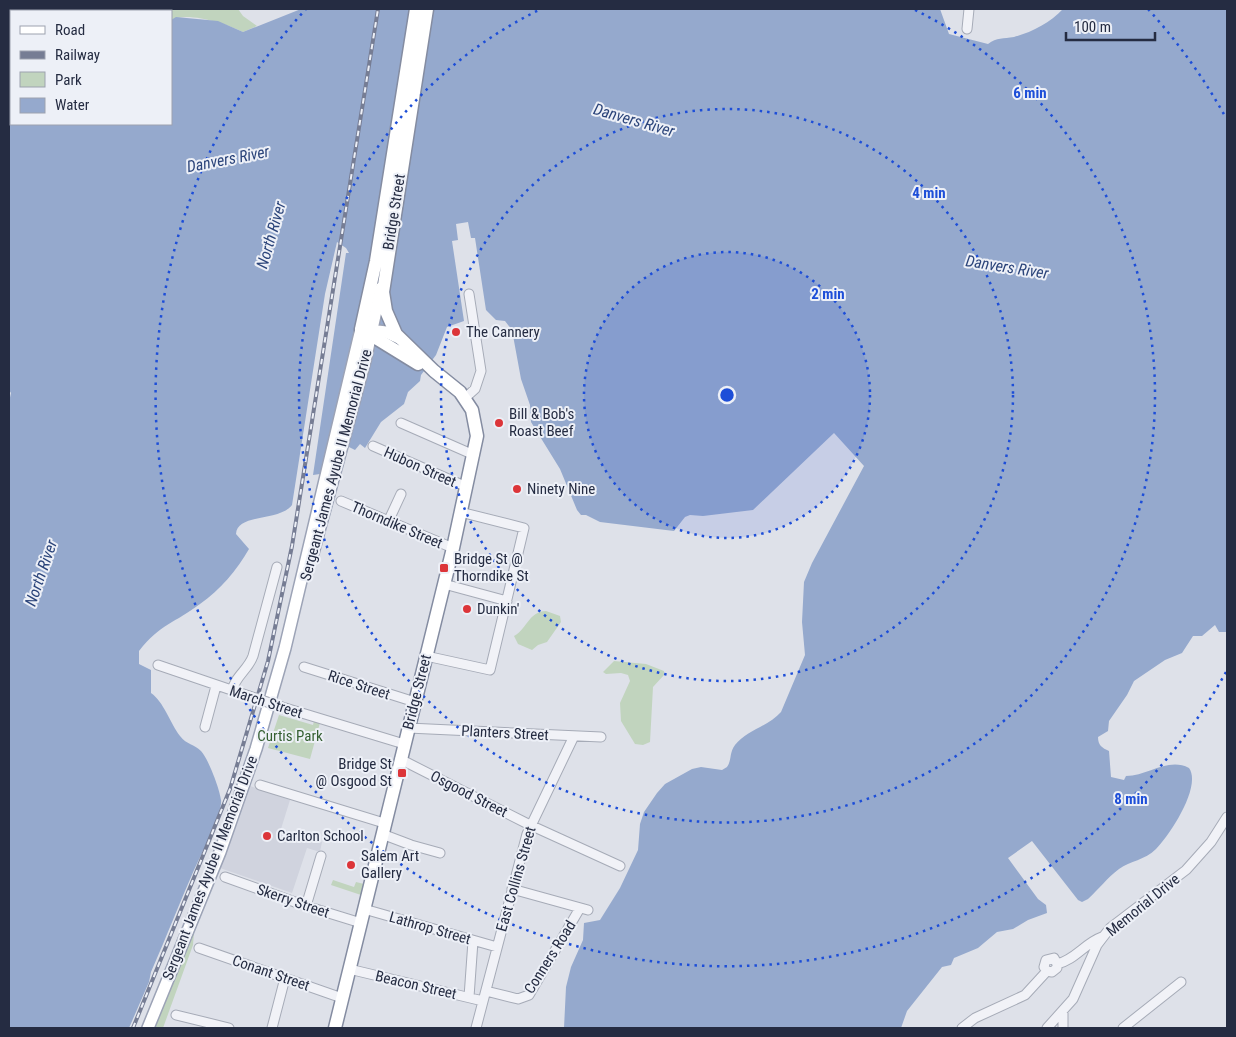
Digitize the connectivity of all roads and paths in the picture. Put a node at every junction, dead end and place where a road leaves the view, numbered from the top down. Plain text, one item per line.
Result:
1 (416, 9) edge
2 (427, 9) edge
3 (969, 9) edge
4 (967, 29) dead end
5 (410, 84) junction
6 (383, 280) junction
7 (469, 294) dead end
8 (368, 331) junction
9 (399, 338) junction
10 (434, 371) junction
11 (465, 398) junction
12 (401, 423) dead end
13 (373, 446) dead end
14 (474, 455) junction
15 (467, 487) junction
16 (401, 494) dead end
17 (341, 501) dead end
18 (460, 512) junction
19 (388, 522) junction
20 (452, 548) junction
21 (277, 567) dead end
22 (444, 584) junction
23 (507, 601) junction
24 (426, 656) junction
25 (158, 665) dead end
26 (304, 667) dead end
27 (216, 686) junction
28 (232, 691) junction
29 (415, 702) junction
30 (205, 727) dead end
31 (408, 728) junction
32 (574, 736) junction
33 (601, 737) dead end
34 (404, 744) junction
35 (400, 760) junction
36 (260, 785) dead end
37 (1227, 817) edge
38 (530, 825) junction
39 (383, 829) junction
40 (440, 853) dead end
41 (321, 856) dead end
42 (620, 866) dead end
43 (225, 877) dead end
44 (512, 889) junction
45 (306, 906) junction
46 (364, 909) junction
47 (361, 923) junction
48 (1103, 936) junction
49 (473, 940) junction
50 (497, 947) junction
51 (200, 948) dead end
52 (349, 969) junction
53 (285, 978) junction
54 (1181, 982) dead end
55 (486, 991) junction
56 (470, 997) junction
57 (342, 998) junction
58 (483, 1000) junction
59 (1063, 1013) junction
60 (176, 1015) dead end
61 (148, 1028) edge
62 (229, 1028) edge
63 (272, 1028) edge
64 (335, 1028) edge
65 (476, 1028) edge
66 (962, 1028) edge
67 (1047, 1028) edge
68 (1063, 1028) edge
69 (1123, 1028) edge

1 - 5 highway
2 - 5 highway
3 - 4 street
5 - 6 highway, Bridge Street
5 - 8 highway, Bridge Street
6 - 8 main road, Sergeant James Ayube II Memorial Drive
6 - 9 highway, Bridge Street
7 - 11 street
8 - 9 main road, Bridge Street
8 - 10 highway, Bridge Street
8 - 61 main road, Sergeant James Ayube II Memorial Drive
9 - 10 highway, Bridge Street
10 - 11 highway, Bridge Street
11 - 14 highway, Bridge Street
12 - 14 street
13 - 15 street, Hubon Street
14 - 15 highway, Bridge Street
15 - 18 highway, Bridge Street
16 - 19 street
17 - 19 street, Thorndike Street
18 - 20 highway, Bridge Street
18 - 23 street
19 - 20 street, Thorndike Street
20 - 22 highway, Bridge Street
21 - 28 street
22 - 23 street
22 - 24 highway, Bridge Street
23 - 24 street
24 - 29 highway, Bridge Street
25 - 27 street, March Street
26 - 29 street, Rice Street
27 - 28 street, March Street
27 - 30 street
28 - 34 street, March Street, bridge
29 - 31 highway, Bridge Street
31 - 32 street, Planters Street
31 - 34 highway, Bridge Street
32 - 33 street, Planters Street
32 - 38 street, East Collins Street
34 - 35 highway, Bridge Street
35 - 38 street, Osgood Street
35 - 39 highway, Bridge Street
36 - 39 street
37 - 48 street, Memorial Drive
38 - 42 street, Osgood Street
38 - 44 street, East Collins Street
39 - 40 street
39 - 46 highway, Bridge Street
41 - 45 street
43 - 45 street, Skerry Street
44 - 50 street, East Collins Street
44 - 55 street, Conners Road
45 - 47 street, Skerry Street
46 - 47 highway, Bridge Street
46 - 49 street, Lathrop Street
47 - 52 highway, Bridge Street
48 - 59 street, Memorial Drive
48 - 66 street
49 - 50 street, Lathrop Street
49 - 56 street
50 - 55 street, East Collins Street
51 - 53 street, Conant Street
52 - 56 street, Beacon Street
52 - 57 highway, Bridge Street
53 - 57 street, Conant Street
53 - 63 street
54 - 69 street
55 - 58 street, East Collins Street
56 - 58 street, Beacon Street
57 - 64 highway, Bridge Street
58 - 65 street, East Collins Street
59 - 67 street, Memorial Drive
59 - 68 street
60 - 62 street

